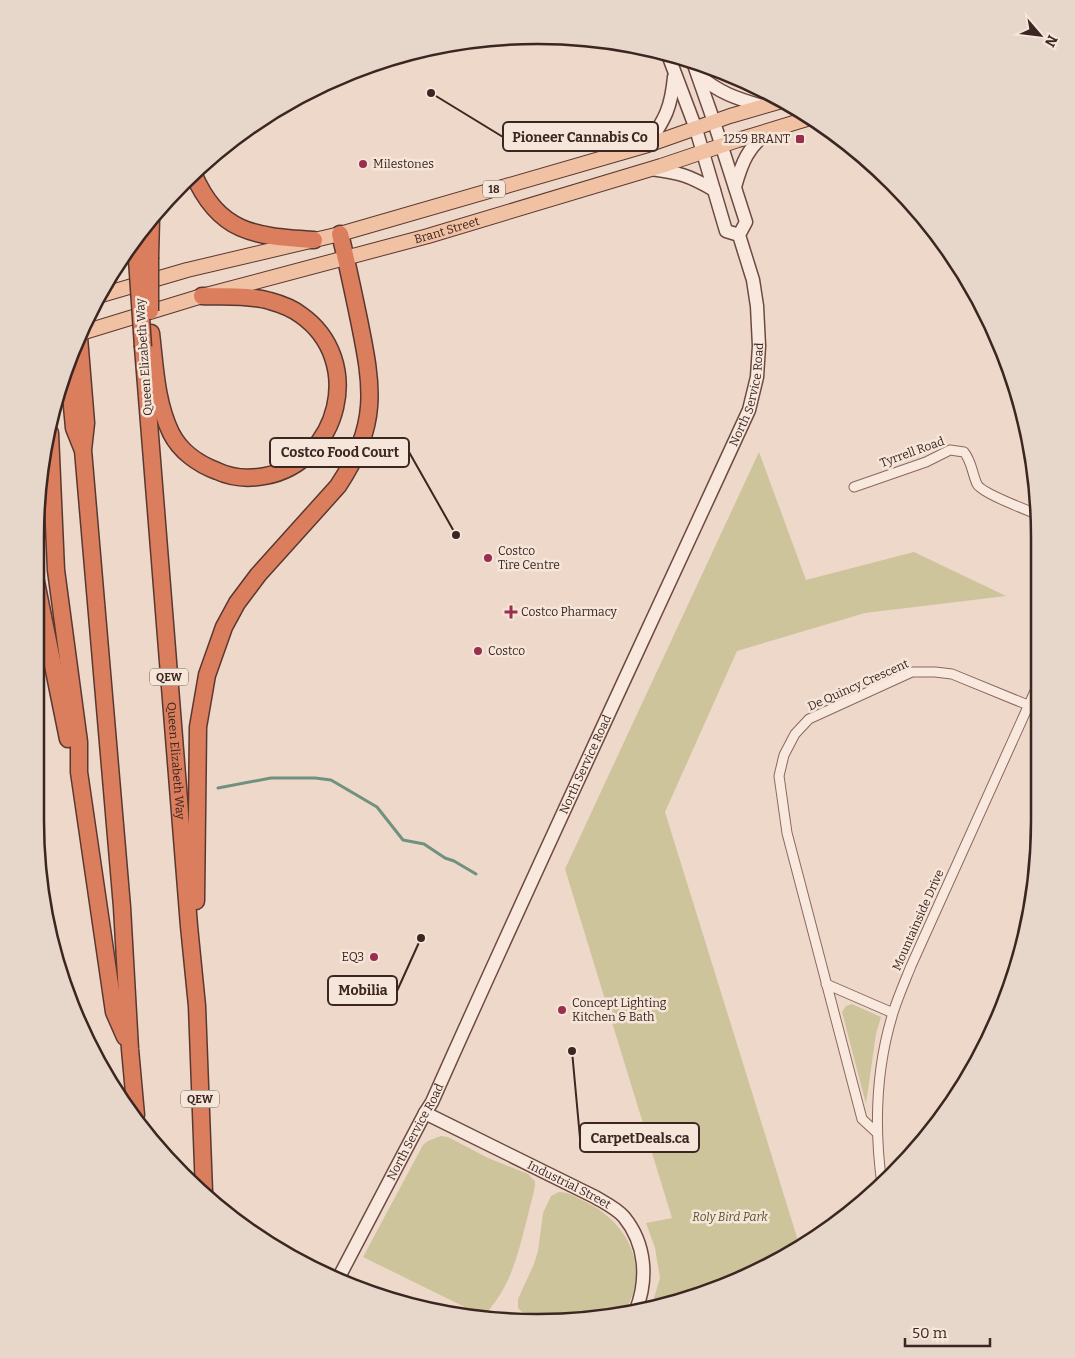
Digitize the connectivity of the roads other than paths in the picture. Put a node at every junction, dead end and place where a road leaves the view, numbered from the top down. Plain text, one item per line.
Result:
1 (671, 63) edge
2 (696, 70) edge
3 (674, 72) junction
4 (698, 75) junction
5 (771, 103) edge
6 (762, 106) junction
7 (802, 121) edge
8 (714, 122) junction
9 (696, 129) junction
10 (770, 131) junction
11 (648, 145) junction
12 (721, 146) junction
13 (702, 152) junction
14 (651, 169) junction
15 (196, 181) edge
16 (734, 186) junction
17 (714, 190) junction
18 (340, 234) junction
19 (148, 235) edge
20 (739, 235) junction
21 (314, 240) junction
22 (138, 247) edge
23 (143, 258) junction
24 (346, 259) junction
25 (109, 293) edge
26 (202, 296) junction
27 (90, 330) edge
28 (147, 340) junction
29 (75, 365) edge
30 (51, 454) edge
31 (854, 486) dead end
32 (1030, 511) edge
33 (44, 621) edge
34 (1031, 699) edge
35 (1028, 705) junction
36 (1031, 706) edge
37 (79, 772) junction
38 (826, 984) junction
39 (197, 1006) junction
40 (893, 1013) junction
41 (130, 1049) junction
42 (135, 1106) edge
43 (425, 1113) junction
44 (876, 1132) junction
45 (881, 1176) edge
46 (204, 1184) edge
47 (341, 1273) edge
48 (638, 1304) edge

1 - 3 street
2 - 4 street, North Service Road
3 - 9 street
3 - 11 street
4 - 6 street
4 - 8 street, North Service Road
5 - 6 main road, Brant Street / 18
6 - 8 main road, Brant Street / 18
7 - 10 main road, Brant Street / 18
8 - 9 main road, Brant Street / 18
8 - 12 street, North Service Road
9 - 11 main road, Brant Street / 18
9 - 13 street
10 - 12 main road, Brant Street / 18
10 - 16 street
11 - 18 main road, Brant Street / 18
12 - 13 main road, Brant Street / 18
12 - 16 street, North Service Road
13 - 14 main road, Brant Street / 18
13 - 17 street
14 - 17 street
14 - 24 main road, Brant Street / 18
15 - 21 highway
16 - 20 street, North Service Road
17 - 20 street
18 - 21 main road, Brant Street / 18
18 - 24 highway
19 - 23 highway
20 - 43 street, North Service Road
21 - 25 main road, Brant Street / 18
22 - 23 highway, Queen Elizabeth Way / QEW
23 - 28 highway, Queen Elizabeth Way / QEW, bridge
24 - 26 main road, Brant Street / 18
24 - 39 highway
26 - 27 main road, Brant Street / 18
26 - 28 highway
28 - 39 highway, Queen Elizabeth Way / QEW
29 - 41 highway
30 - 37 highway
31 - 32 street, Tyrrell Road
33 - 37 highway
34 - 35 street, Mountainside Drive
35 - 36 street, De Quincy Crescent
35 - 38 street, De Quincy Crescent
35 - 40 street, Mountainside Drive
37 - 41 highway
38 - 40 street
38 - 44 street, De Quincy Crescent
39 - 46 highway, Queen Elizabeth Way / QEW
40 - 44 street, Mountainside Drive
41 - 42 highway
43 - 47 street, North Service Road
43 - 48 street, Industrial Street
44 - 45 street, Mountainside Drive

